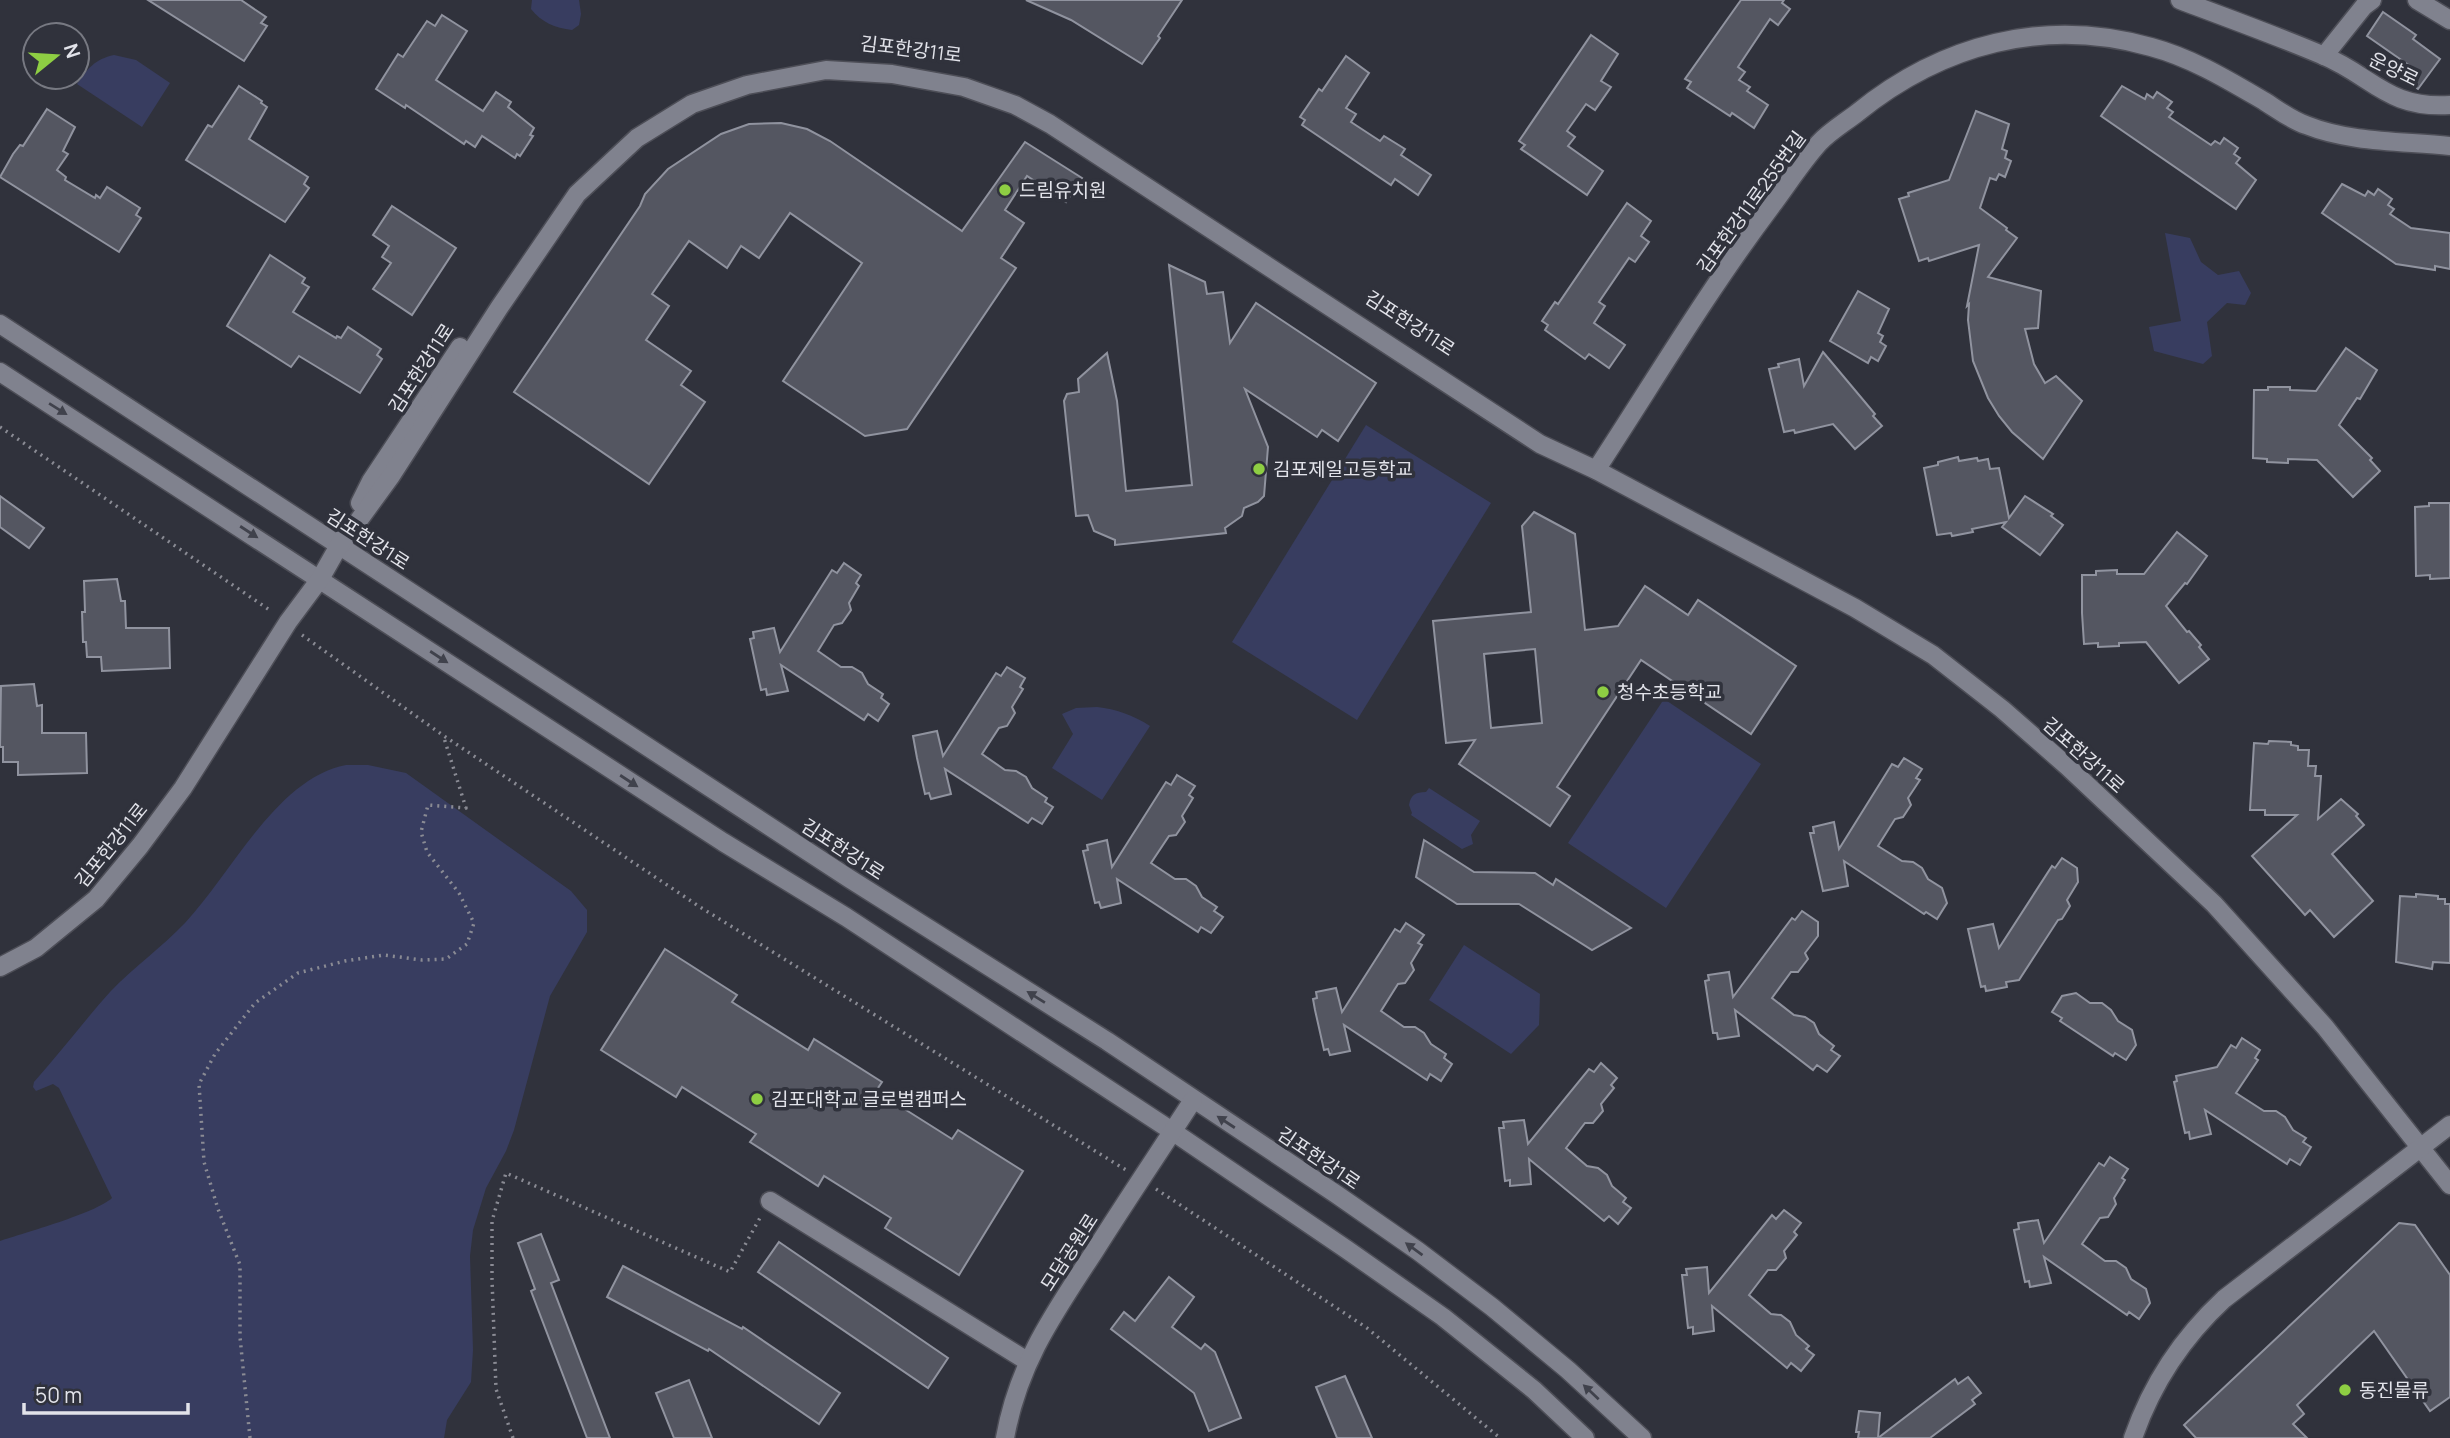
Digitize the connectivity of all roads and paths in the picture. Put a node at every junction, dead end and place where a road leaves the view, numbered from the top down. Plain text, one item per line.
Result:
1 (2180, 0) edge
2 (2372, 0) edge
3 (2417, 0) edge
4 (2447, 11) edge
5 (2324, 56) junction
6 (2450, 105) edge
7 (2450, 146) edge
8 (0, 324) edge
9 (0, 372) edge
10 (0, 427) edge
11 (1596, 471) junction
12 (340, 546) junction
13 (320, 579) junction
14 (288, 622) junction
15 (444, 736) junction
16 (0, 967) edge
17 (1193, 1100) junction
18 (2450, 1125) edge
19 (1172, 1131) junction
20 (2420, 1147) junction
21 (1140, 1179) junction
22 (2450, 1185) edge
23 (770, 1200) joint
24 (1027, 1361) junction
25 (250, 1438) edge
26 (513, 1438) edge
27 (1005, 1438) edge
28 (1500, 1438) edge
29 (1585, 1438) edge
30 (1642, 1438) edge
31 (2133, 1438) edge

1 - 5 street, 운양로
2 - 5 street
3 - 4 street
5 - 6 street, 운양로
7 - 11 street, 김포한강11로255번길
8 - 12 street, 김포한강1로
9 -> 13 street
10 - 14 path
11 - 12 street, 김포한강11로
11 - 20 street, 김포한강11로
12 - 13 street, 김포한강11로
17 -> 12 street, 김포한강1로
13 - 14 street, 김포한강11로
13 -> 19 street
14 - 15 path
14 - 16 street, 김포한강11로
15 - 21 path
15 - 25 path
17 - 19 street, 모담공원로
30 -> 17 street, 김포한강1로
18 - 20 street
19 - 21 street, 모담공원로
19 - 29 street
20 - 22 street, 김포한강11로
20 - 31 street
21 - 24 street, 모담공원로
21 - 28 path
23 - 24 street
23 - 26 path
24 - 27 street, 모담공원로

